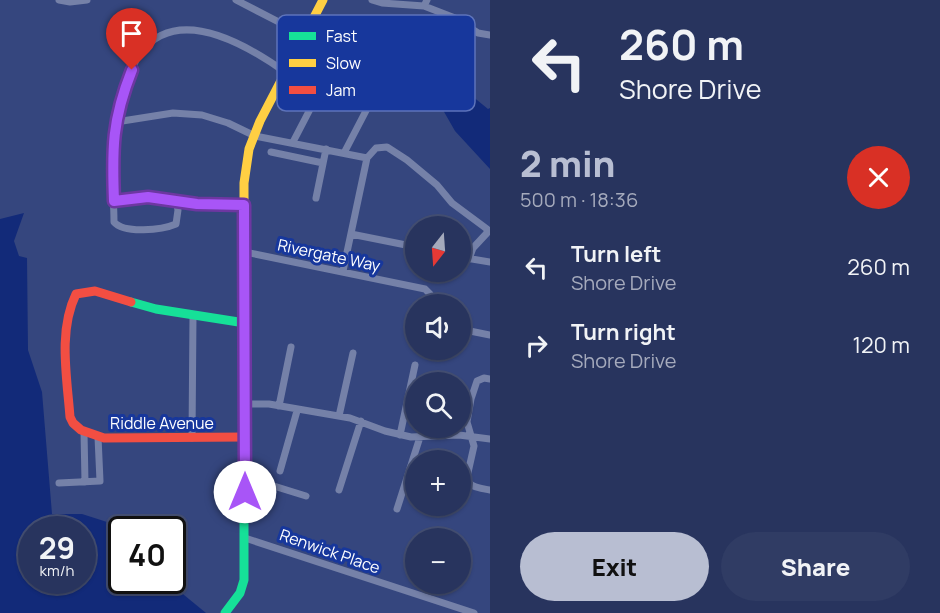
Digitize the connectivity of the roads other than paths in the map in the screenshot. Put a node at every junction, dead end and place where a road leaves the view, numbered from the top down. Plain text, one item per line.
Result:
1 (59, 0) edge
2 (87, 0) edge
3 (236, 0) edge
4 (323, 0) edge
5 (372, 0) edge
6 (426, 3) edge
7 (315, 15) edge
8 (449, 15) edge
9 (277, 21) edge
10 (475, 31) edge
11 (490, 35) edge
12 (277, 66) edge
13 (277, 87) edge
14 (309, 111) edge
15 (366, 111) edge
16 (116, 122) junction
17 (255, 136) junction
18 (293, 142) junction
19 (326, 149) junction
20 (271, 152) dead end
21 (344, 153) junction
22 (367, 158) junction
23 (323, 163) junction
24 (316, 198) dead end
25 (114, 201) junction
26 (176, 202) junction
27 (244, 205) junction
28 (468, 216) edge
29 (471, 218) edge
30 (351, 234) junction
31 (405, 246) edge
32 (471, 250) edge
33 (245, 252) junction
34 (471, 259) edge
35 (490, 262) edge
36 (343, 271) junction
37 (430, 294) edge
38 (193, 315) junction
39 (245, 323) junction
40 (471, 331) edge
41 (490, 335) edge
42 (291, 347) dead end
43 (353, 353) dead end
44 (415, 365) dead end
45 (490, 380) edge
46 (471, 403) edge
47 (245, 404) junction
48 (279, 406) junction
49 (297, 411) junction
50 (339, 416) junction
51 (361, 421) junction
52 (84, 432) junction
53 (400, 435) junction
54 (245, 436) junction
55 (405, 436) edge
56 (471, 436) joint
57 (98, 437) junction
58 (192, 438) junction
59 (420, 438) edge
60 (490, 439) edge
61 (280, 471) dead end
62 (245, 477) junction
63 (85, 482) junction
64 (59, 483) dead end
65 (339, 490) dead end
66 (490, 490) edge
67 (306, 496) dead end
68 (397, 509) dead end
69 (244, 538) junction
70 (452, 610) edge
71 (225, 613) edge
72 (474, 613) edge

1 - 2 street
3 - 9 street
4 - 7 street
5 - 6 street
6 - 8 street
10 - 11 street
12 - 16 street
13 - 17 street
14 - 18 street
15 - 21 street
16 - 17 street
16 - 25 street
17 - 18 street
17 - 27 street
18 - 19 street
19 - 21 street
19 - 23 street
20 - 23 street
21 - 22 street
22 - 28 street
22 - 30 street
23 - 24 street
25 - 26 street
25 - 26 street
26 - 27 street
27 - 33 street
29 - 32 street
30 - 31 street
30 - 36 street
33 - 36 street, Rivergate Way
33 - 39 street
34 - 35 street
36 - 37 street, Rivergate Way
38 - 39 street
38 - 52 street
38 - 58 street
39 - 47 street
40 - 41 street
42 - 48 street
43 - 50 street
44 - 53 street
45 - 46 street
47 - 48 street
47 - 54 street
48 - 49 street
49 - 50 street
49 - 61 street
50 - 51 street
51 - 53 street
51 - 65 street
52 - 57 street, Riddle Avenue
52 - 63 street
53 - 55 street
54 - 58 street, Riddle Avenue
54 - 62 street
56 - 60 street
56 - 66 street
57 - 58 street, Riddle Avenue
57 - 63 street
59 - 68 street
62 - 67 street
62 - 69 street
63 - 64 street
69 - 70 street, Renwick Place
69 - 71 street
70 - 72 street, Renwick Place

